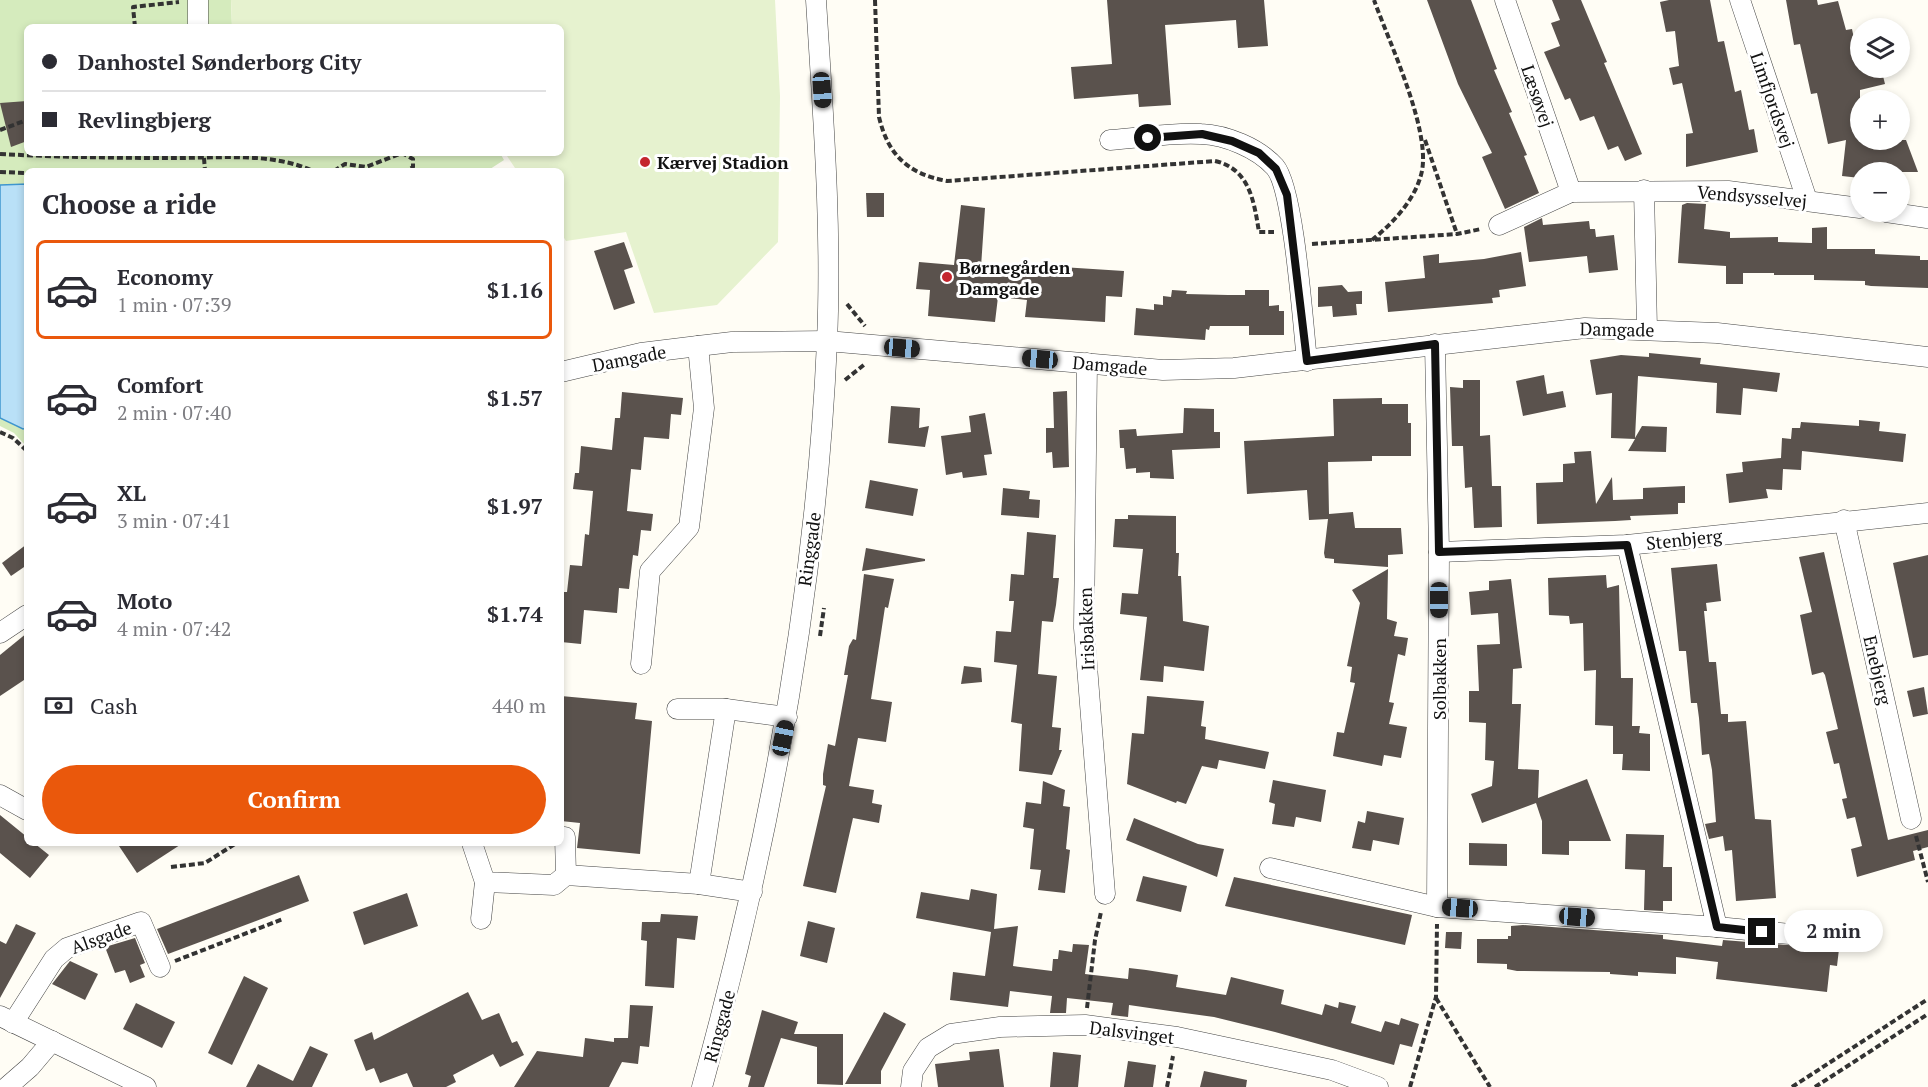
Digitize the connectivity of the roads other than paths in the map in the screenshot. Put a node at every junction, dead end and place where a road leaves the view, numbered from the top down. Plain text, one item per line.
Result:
1 (816, 0) edge
2 (1505, 0) edge
3 (1740, 0) edge
4 (191, 1) edge
5 (197, 24) edge
6 (1110, 140) dead end
7 (1644, 190) junction
8 (1571, 192) junction
9 (1807, 200) junction
10 (1850, 206) edge
11 (1910, 216) edge
12 (1927, 218) edge
13 (1499, 225) road end
14 (1647, 329) junction
15 (827, 341) junction
16 (1435, 344) junction
17 (698, 346) junction
18 (1928, 357) edge
19 (1307, 361) junction
20 (1087, 363) junction
21 (564, 371) edge
22 (1928, 513) edge
23 (1844, 520) junction
24 (1627, 545) junction
25 (1439, 552) junction
26 (24, 617) edge
27 (0, 633) edge
28 (641, 664) dead end
29 (726, 708) junction
30 (677, 709) dead end
31 (787, 717) junction
32 (1911, 819) road end
33 (564, 837) edge
34 (473, 846) edge
35 (1270, 868) dead end
36 (566, 875) junction
37 (485, 882) junction
38 (699, 884) junction
39 (752, 892) junction
40 (1105, 894) road end
41 (1437, 907) junction
42 (482, 919) dead end
43 (1717, 927) junction
44 (1831, 938) dead end
45 (160, 968) road end
46 (7, 1019) edge
47 (52, 1041) junction
48 (7, 1087) edge
49 (146, 1087) edge
50 (702, 1087) edge
51 (911, 1087) edge
52 (1378, 1087) edge

1 - 15 street, Ringgade
2 - 8 street, Læsøvej
3 - 9 street, Limfjordsvej
4 - 5 street
6 - 19 street
7 - 8 street, Vendsysselvej
7 - 9 street, Vendsysselvej
7 - 14 street
8 - 13 street, Vendsysselvej
9 - 10 street, Vendsysselvej
11 - 12 street
14 - 16 street, Damgade
14 - 18 street, Damgade
15 - 17 street, Damgade
15 - 20 street, Damgade
15 - 31 street, Ringgade
16 - 19 street, Damgade
16 - 25 street, Solbakken
17 - 21 street, Damgade
17 - 28 street
19 - 20 street, Damgade
20 - 40 street, Irisbakken
22 - 23 street, Stenbjerg
23 - 24 street, Stenbjerg
23 - 32 street, Enebjerg
24 - 25 street, Stenbjerg
24 - 43 street
25 - 41 street, Solbakken
26 - 27 street
29 - 30 street
29 - 31 street
29 - 38 street
31 - 39 street, Ringgade
33 - 36 street
34 - 37 street
35 - 41 street
36 - 37 street
36 - 38 street
37 - 42 street
38 - 39 street
39 - 50 street, Ringgade
41 - 43 street
43 - 44 street
45 - 46 street, Alsgade
46 - 47 street, Alsgade
47 - 48 street
47 - 49 street, Alsgade
51 - 52 street, Dalsvinget

